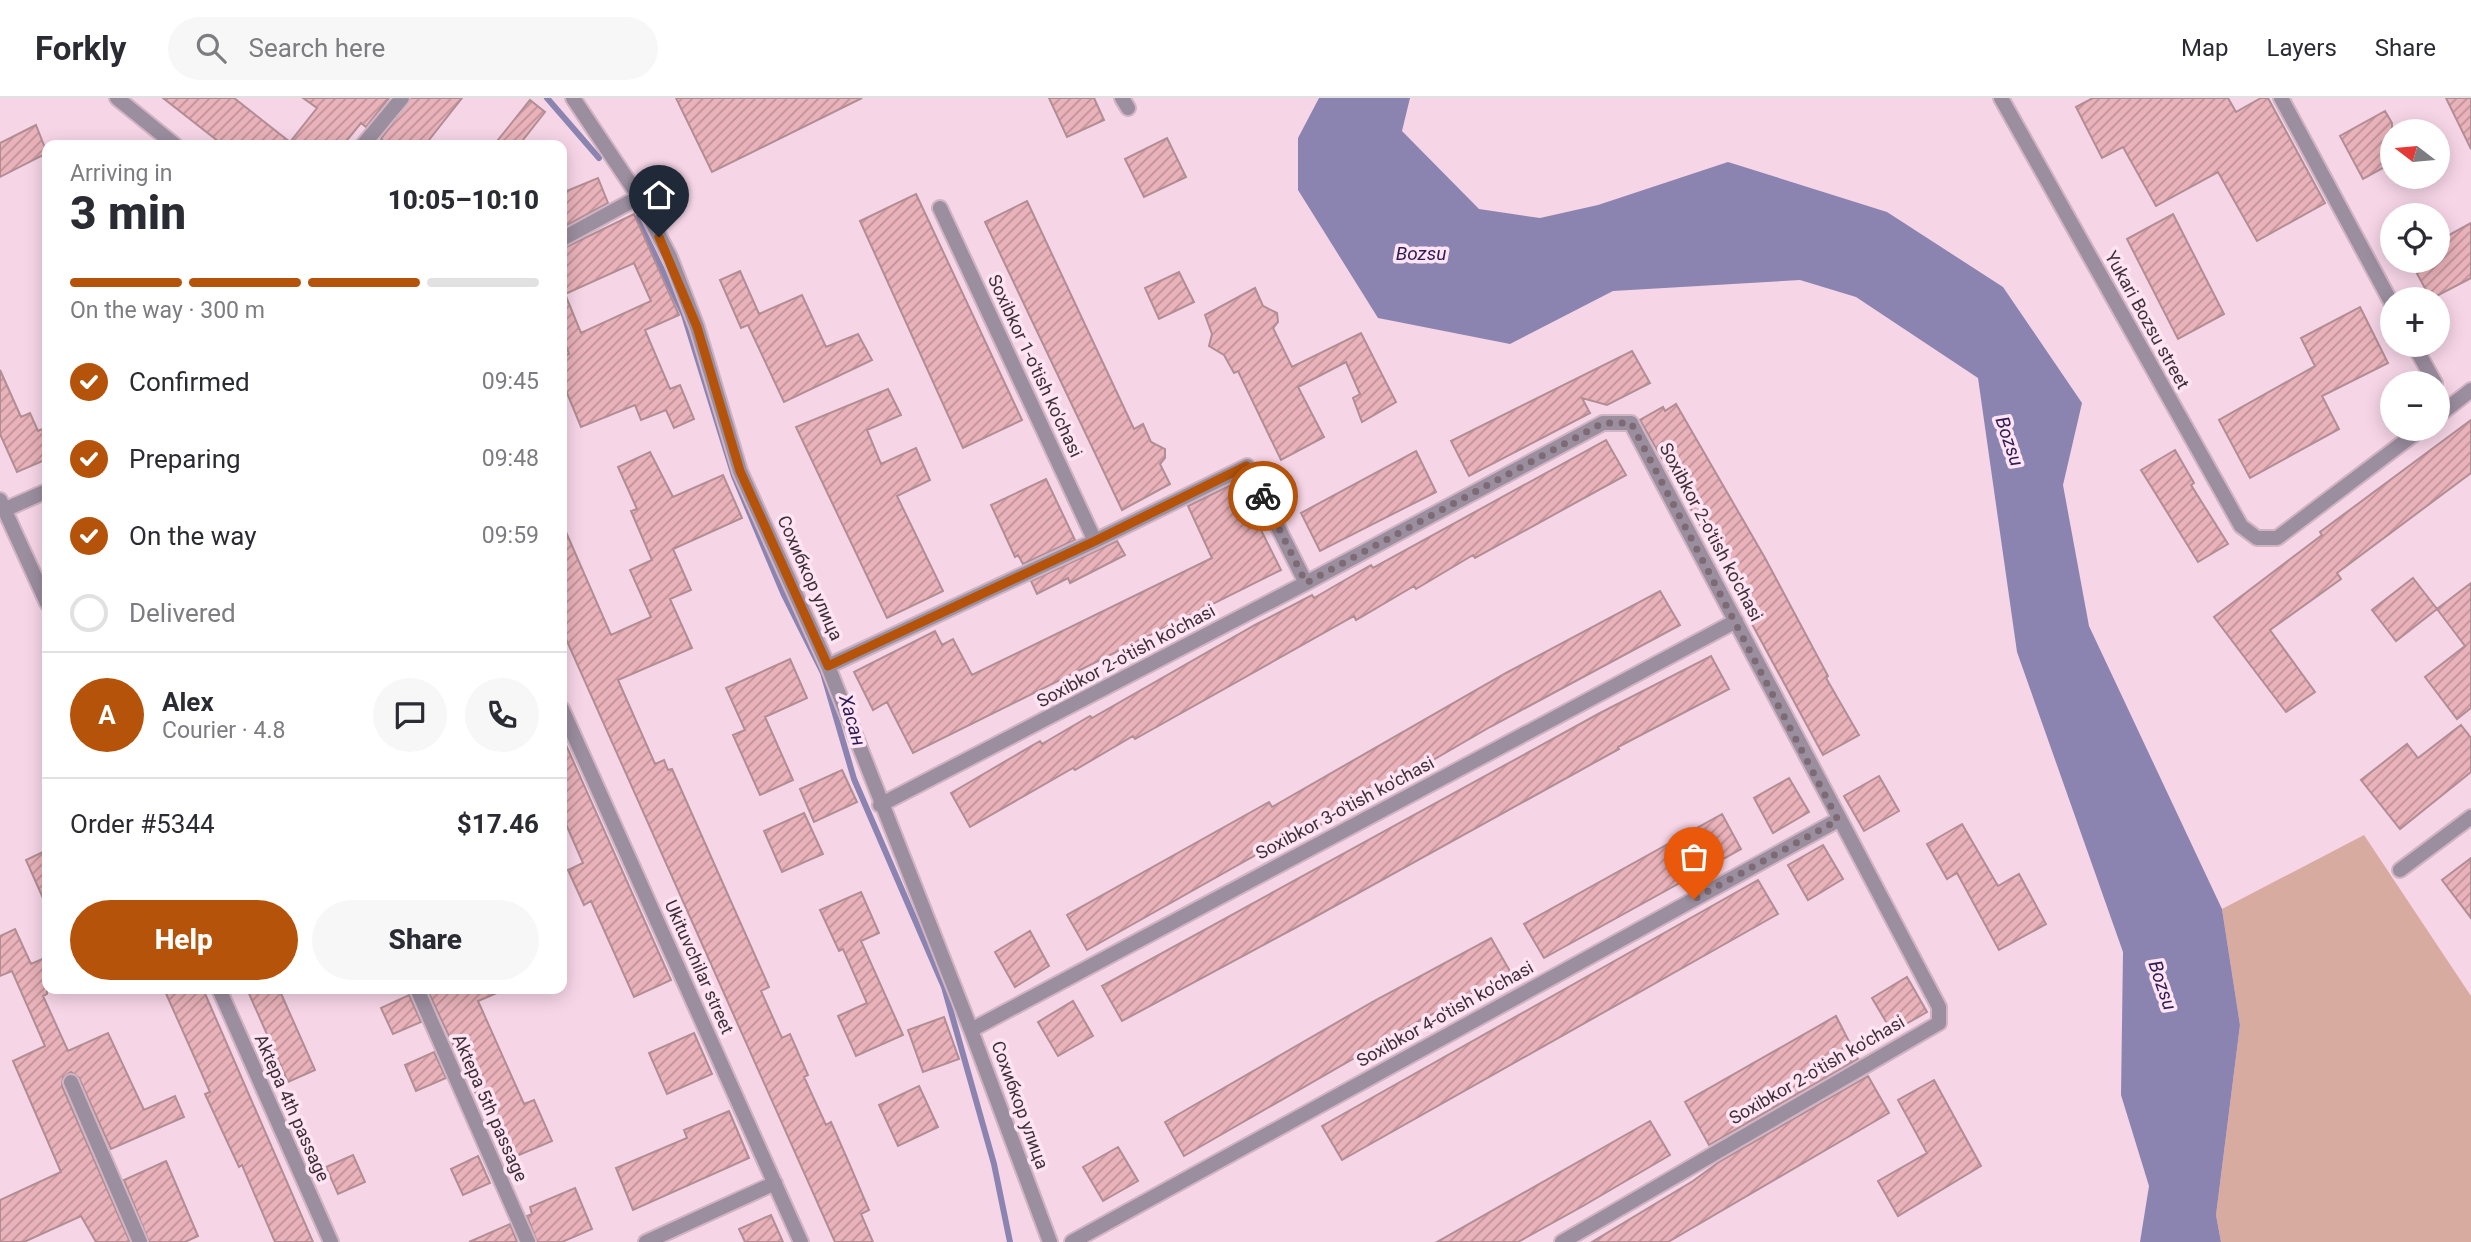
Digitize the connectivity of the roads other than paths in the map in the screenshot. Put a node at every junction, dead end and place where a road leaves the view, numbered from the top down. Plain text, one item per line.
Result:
1 (117, 98) edge
2 (402, 98) edge
3 (572, 98) edge
4 (2001, 98) edge
5 (2281, 98) edge
6 (169, 140) edge
7 (367, 140) edge
8 (639, 197) junction
9 (940, 208) dead end
10 (567, 236) edge
11 (2383, 287) edge
12 (2471, 390) edge
13 (2450, 406) edge
14 (2405, 441) edge
15 (42, 493) edge
16 (3, 505) edge
17 (1095, 541) junction
18 (1306, 583) junction
19 (42, 592) edge
20 (1736, 621) junction
21 (828, 666) junction
22 (567, 720) edge
23 (880, 805) junction
24 (2471, 817) edge
25 (1838, 820) junction
26 (2400, 870) dead end
27 (221, 994) edge
28 (419, 994) edge
29 (971, 1030) junction
30 (71, 1082) dead end
31 (775, 1183) junction
32 (140, 1242) edge
33 (331, 1242) edge
34 (528, 1242) edge
35 (646, 1242) edge
36 (801, 1242) edge
37 (1051, 1242) edge
38 (1072, 1242) edge
39 (1562, 1242) edge

1 - 6 street
2 - 7 street
3 - 8 street, Сохибкор улица
4 - 14 street, Yukari Bozsu street
5 - 11 street
8 - 10 street
8 - 21 street, Сохибкор улица
9 - 17 street, Soxibkor 1-o'tish ko'chasi
12 - 13 street
15 - 16 street
16 - 19 street
17 - 18 street
17 - 21 street
18 - 20 street, Soxibkor 2-o'tish ko'chasi
18 - 23 street, Soxibkor 2-o'tish ko'chasi
20 - 25 street, Soxibkor 2-o'tish ko'chasi
20 - 29 street, Soxibkor 3-o'tish ko'chasi
21 - 23 street, Сохибкор улица
22 - 31 street, Ukituvchilar street
23 - 29 street, Сохибкор улица
24 - 26 street
25 - 38 street, Soxibkor 4-o'tish ko'chasi
25 - 39 street, Soxibkor 2-o'tish ko'chasi
27 - 33 street, Aktepa 4th passage
28 - 34 street, Aktepa 5th passage
29 - 37 street, Сохибкор улица
30 - 32 street
31 - 35 street
31 - 36 street, Ukituvchilar street

